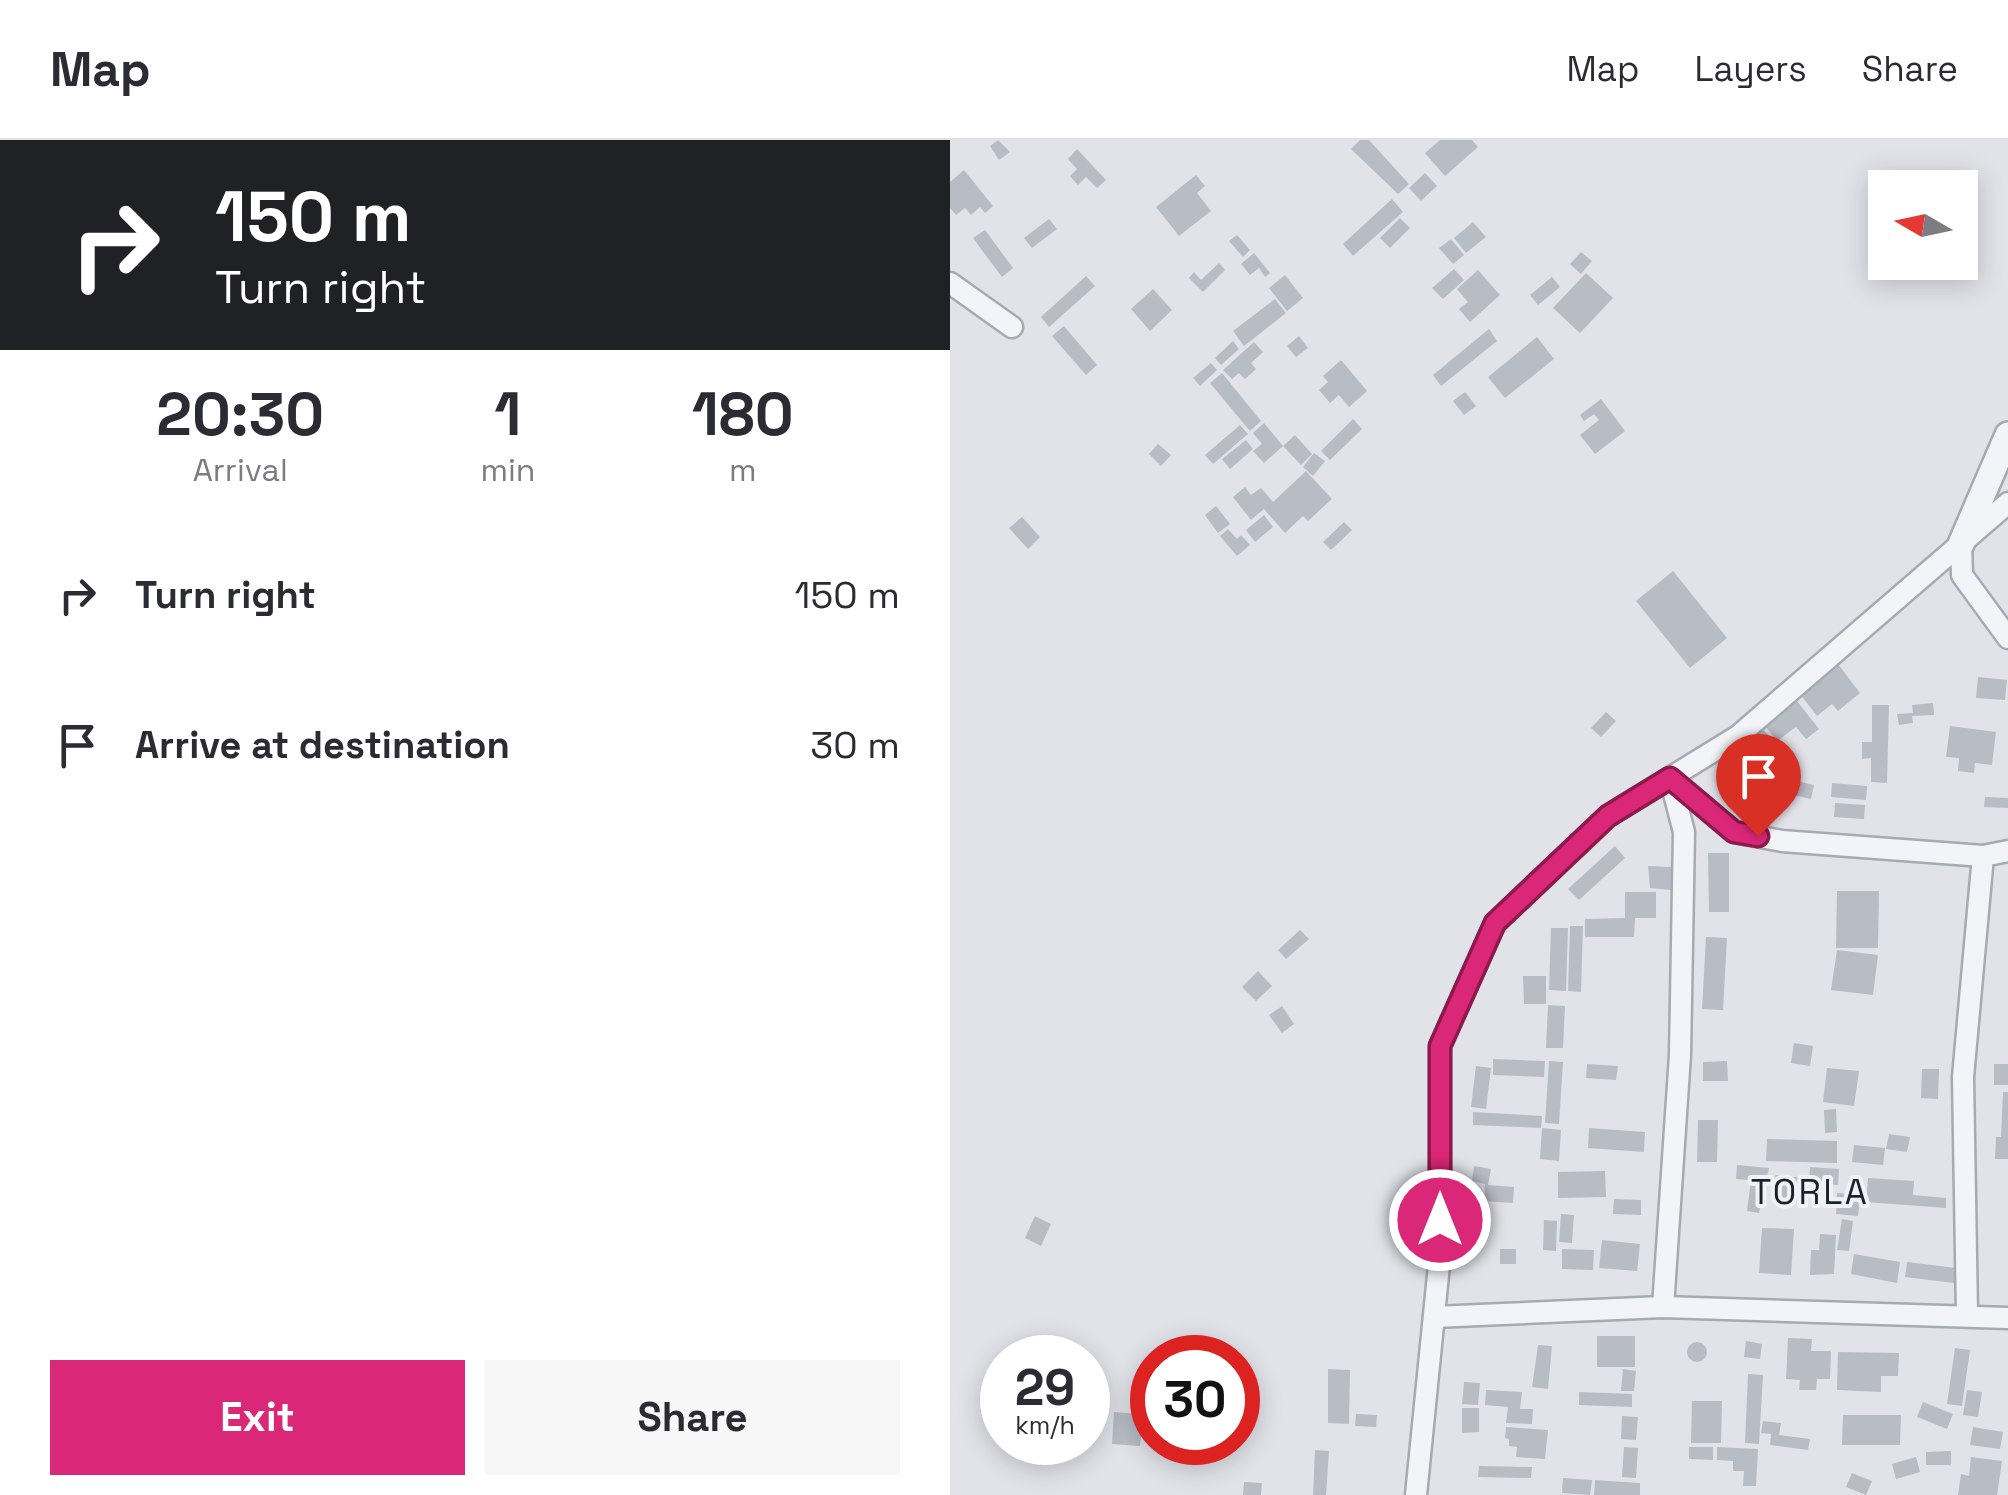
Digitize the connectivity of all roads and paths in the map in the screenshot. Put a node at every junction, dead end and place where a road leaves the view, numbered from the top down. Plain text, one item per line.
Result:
1 (950, 283) edge
2 (1012, 327) dead end
3 (2008, 434) edge
4 (2008, 503) edge
5 (1960, 544) junction
6 (2008, 638) edge
7 (1670, 778) junction
8 (2008, 850) edge
9 (1984, 856) junction
10 (1663, 1307) junction
11 (1967, 1314) junction
12 (1434, 1317) junction
13 (2008, 1318) edge
14 (1416, 1495) edge

1 - 2 street
3 - 5 street
4 - 5 street
5 - 6 street
5 - 7 street
7 - 9 street
7 - 10 street
7 - 12 street
8 - 9 street
9 - 11 street
10 - 11 street
10 - 12 street
11 - 13 street
12 - 14 street

